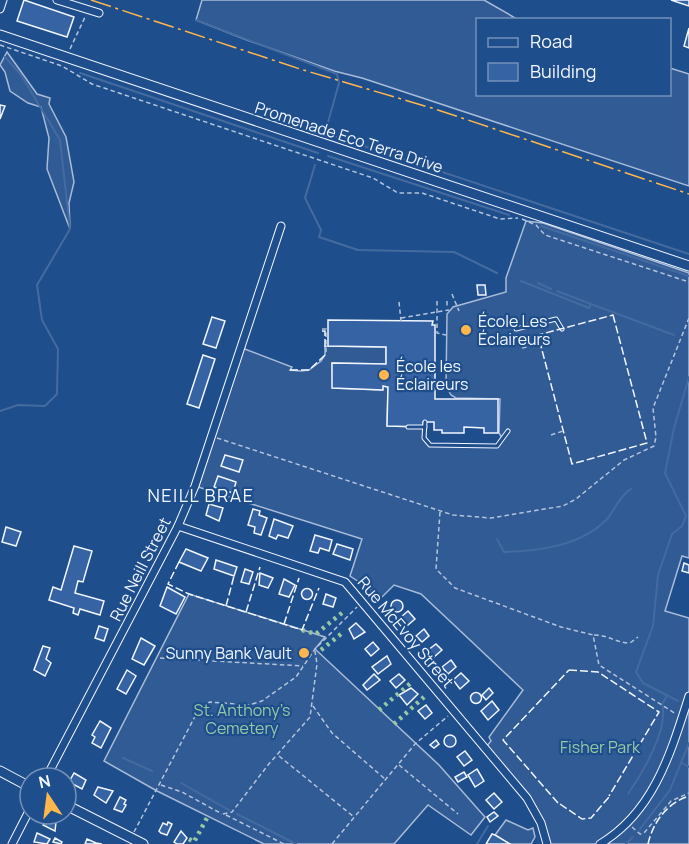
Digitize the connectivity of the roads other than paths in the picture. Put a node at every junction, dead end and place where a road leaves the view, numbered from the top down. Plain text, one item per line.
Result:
1 (3, 0) edge
2 (57, 0) edge
3 (0, 9) edge
4 (99, 13) dead end
5 (0, 34) edge
6 (281, 226) dead end
7 (689, 266) edge
8 (562, 328) dead end
9 (516, 329) dead end
10 (408, 427) dead end
11 (508, 431) dead end
12 (178, 526) junction
13 (689, 696) edge
14 (52, 766) edge
15 (0, 771) edge
16 (18, 781) edge
17 (78, 812) edge
18 (21, 826) edge
19 (130, 841) edge
20 (12, 844) edge
21 (143, 844) edge
22 (547, 844) edge
23 (600, 844) edge

1 - 3 street
2 - 4 street
5 - 7 street, Promenade Eco Terra Drive
6 - 12 street, Rue Neill Street
8 - 9 lane
10 - 11 lane
12 - 14 street, Rue Neill Street
12 - 22 street, Rue McEvoy Street
13 - 23 street
15 - 16 street
17 - 19 street
18 - 20 street
19 - 21 street

